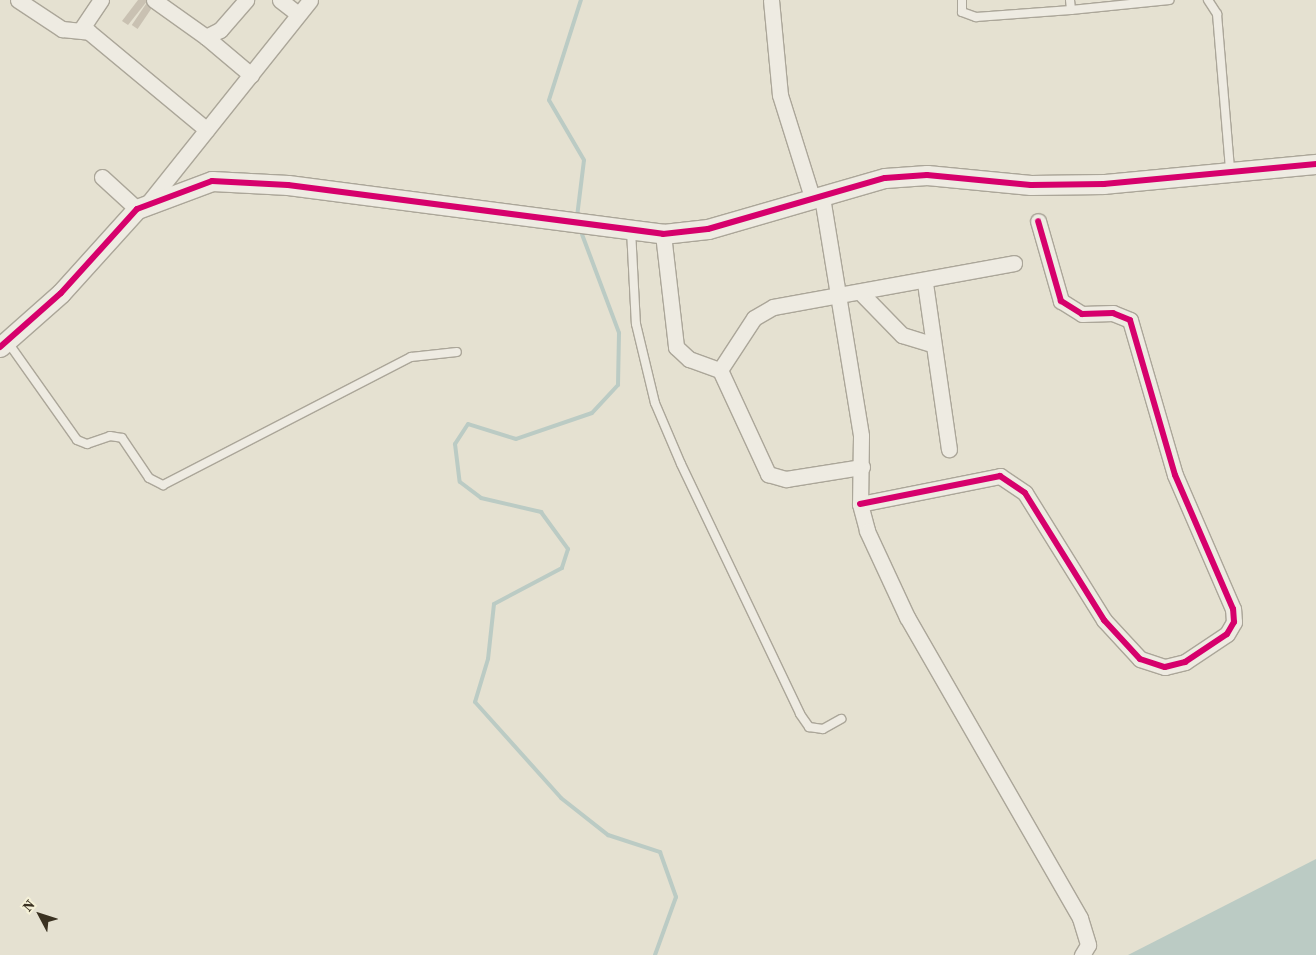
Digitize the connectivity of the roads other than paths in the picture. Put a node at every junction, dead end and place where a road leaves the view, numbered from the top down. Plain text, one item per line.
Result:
1 (18, 0) edge
2 (101, 0) edge
3 (154, 0) edge
4 (246, 0) edge
5 (280, 0) edge
6 (310, 0) edge
7 (771, 0) edge
8 (962, 0) edge
9 (1070, 0) edge
10 (1169, 0) edge
11 (1208, 0) edge
12 (1071, 10) junction
13 (298, 14) junction
14 (82, 28) junction
15 (206, 36) junction
16 (251, 75) junction
17 (207, 130) junction
18 (1316, 164) edge
19 (1230, 170) junction
20 (102, 177) dead end
21 (817, 198) junction
22 (143, 205) junction
23 (1038, 221) dead end
24 (631, 230) junction
25 (663, 234) junction
26 (1014, 263) dead end
27 (925, 283) junction
28 (861, 293) junction
29 (839, 295) junction
30 (4, 344) edge
31 (932, 344) junction
32 (457, 352) dead end
33 (720, 370) junction
34 (950, 449) dead end
35 (862, 467) junction
36 (860, 504) junction
37 (841, 719) dead end
38 (1082, 955) edge

1 - 14 street
2 - 14 street
3 - 15 street
4 - 15 street
5 - 13 street
6 - 13 street
7 - 21 street
8 - 12 lane
9 - 12 lane
10 - 12 lane
11 - 19 lane
13 - 16 street
14 - 17 street
15 - 16 street
16 - 17 street
17 - 22 street
18 - 19 street
19 - 21 street
20 - 22 street
21 - 25 street
21 - 29 street
22 - 24 street
22 - 30 street
23 - 36 street
24 - 25 street
24 - 37 lane
25 - 33 street
26 - 27 street
27 - 28 street
27 - 31 street
28 - 29 street
28 - 31 street
29 - 33 street
29 - 35 street
30 - 32 lane
31 - 34 street
33 - 35 street
35 - 36 street
36 - 38 street

